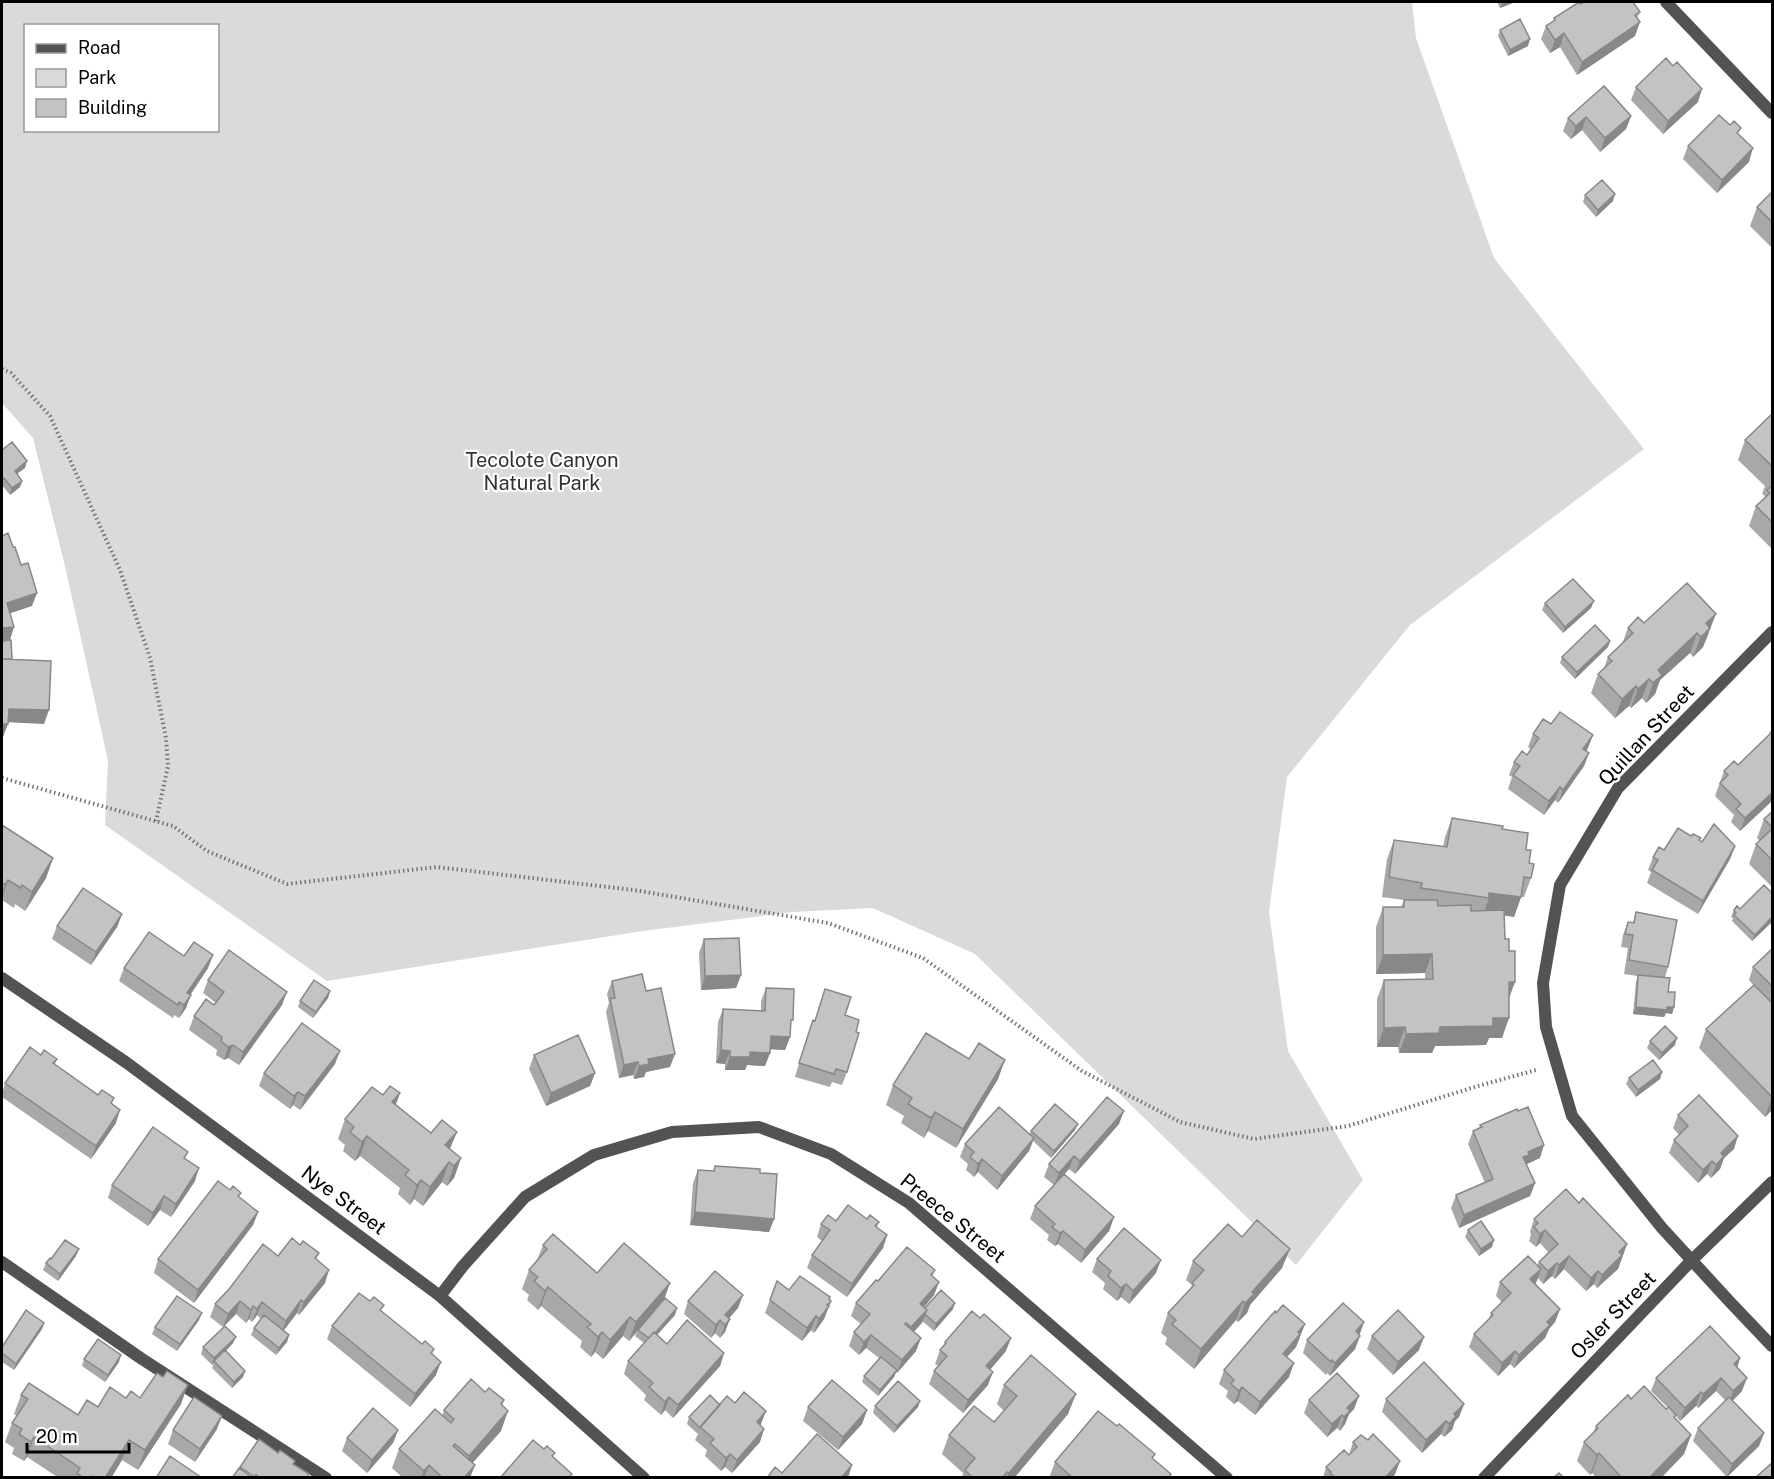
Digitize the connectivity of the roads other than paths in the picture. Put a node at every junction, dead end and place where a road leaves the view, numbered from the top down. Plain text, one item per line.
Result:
1 (1666, 2) edge
2 (1773, 113) edge
3 (1773, 632) edge
4 (2, 978) edge
5 (1773, 1182) edge
6 (1691, 1261) junction
7 (2, 1262) edge
8 (440, 1296) junction
9 (1773, 1346) edge
10 (326, 1478) edge
11 (645, 1478) edge
12 (1227, 1478) edge
13 (1484, 1478) edge

1 - 2 street
3 - 6 street, Quillan Street
4 - 8 street, Nye Street
5 - 6 street, Osler Street
6 - 9 street, Quillan Street
6 - 13 street, Osler Street
7 - 10 street
8 - 11 street, Nye Street
8 - 12 street, Preece Street

